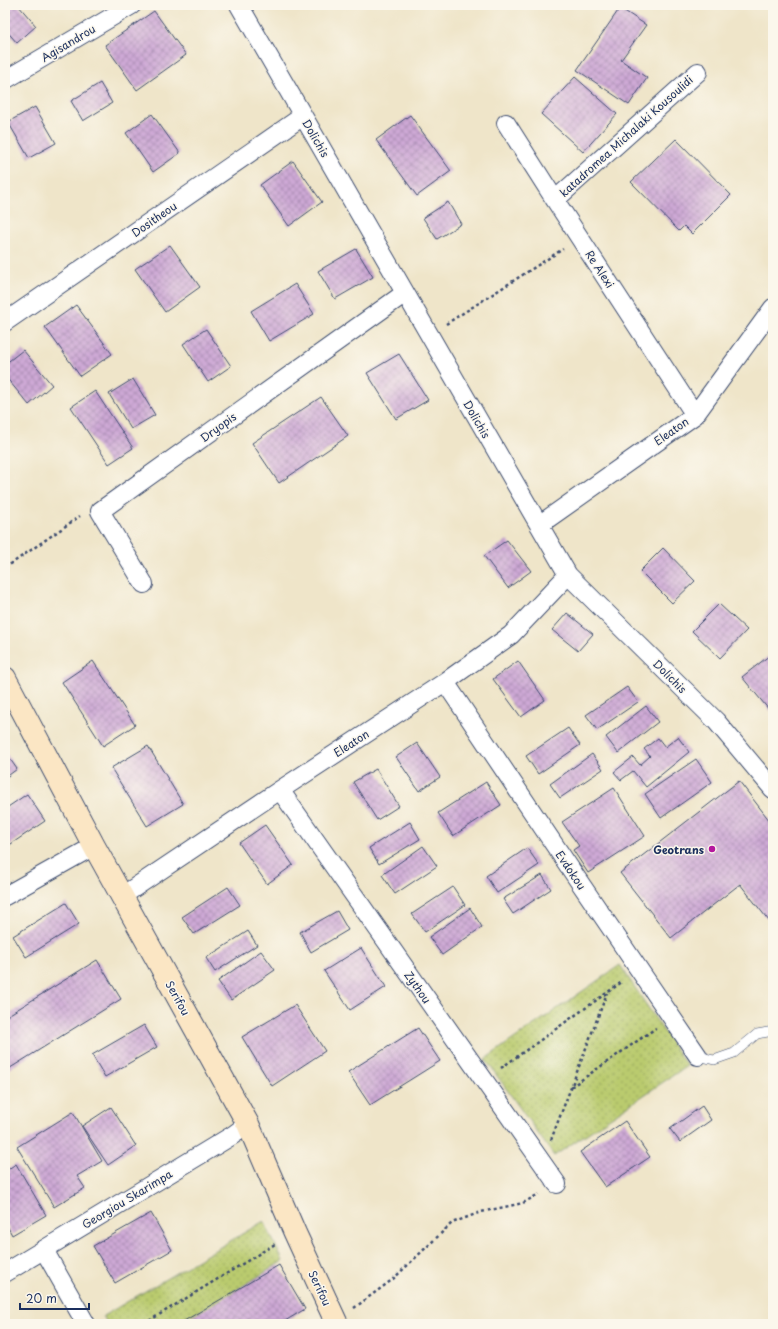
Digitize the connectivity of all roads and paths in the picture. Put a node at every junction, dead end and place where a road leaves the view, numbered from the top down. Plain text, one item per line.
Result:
1 (132, 5) edge
2 (239, 5) edge
3 (698, 72) dead end
4 (5, 80) edge
5 (303, 116) junction
6 (506, 123) dead end
7 (554, 200) junction
8 (580, 238) junction
9 (405, 293) junction
10 (771, 315) edge
11 (5, 322) edge
12 (429, 335) junction
13 (695, 415) junction
14 (100, 511) junction
15 (539, 525) junction
16 (5, 568) edge
17 (568, 575) junction
18 (144, 584) dead end
19 (5, 678) edge
20 (445, 682) junction
21 (773, 789) edge
22 (280, 790) junction
23 (94, 846) junction
24 (5, 896) edge
25 (122, 896) junction
26 (639, 969) junction
27 (607, 992) junction
28 (672, 1017) junction
29 (773, 1031) edge
30 (698, 1056) joint
31 (484, 1080) junction
32 (571, 1088) junction
33 (248, 1124) junction
34 (542, 1163) junction
35 (557, 1184) joint
36 (295, 1232) junction
37 (44, 1250) junction
38 (5, 1273) edge
39 (336, 1322) edge
40 (86, 1324) edge
41 (144, 1324) edge

1 - 4 street, Agisandrou
2 - 5 street, Dolichis
3 - 7 street, katadromea Michalaki Kousoulidi
5 - 9 street, Dolichis
5 - 11 street, Dositheou
6 - 7 street, Re Alexi
7 - 8 street, Re Alexi
8 - 12 path
8 - 13 street, Re Alexi
9 - 12 street, Dolichis
9 - 14 street, Dryopis
10 - 13 street, Eleaton
12 - 15 street, Dolichis
13 - 15 street, Eleaton
14 - 16 path
14 - 18 street
15 - 17 street, Dolichis
17 - 20 street, Eleaton
17 - 21 street, Dolichis
19 - 23 street, Serifou
20 - 22 street, Eleaton
20 - 26 street, Evdokou
22 - 25 street, Eleaton
22 - 31 street, Zythou
23 - 24 street
23 - 25 street, Serifou
25 - 33 street, Serifou
26 - 27 path
26 - 28 street, Evdokou
27 - 31 path
27 - 32 path
28 - 30 street, Evdokou
28 - 32 path
29 - 30 lane
31 - 34 street, Zythou
32 - 34 path
33 - 36 street, Serifou
33 - 37 street, Georgiou Skarimpa
34 - 35 street, Zythou
35 - 39 path
36 - 39 street, Serifou
36 - 41 path
37 - 38 street, Georgiou Skarimpa
37 - 40 street

